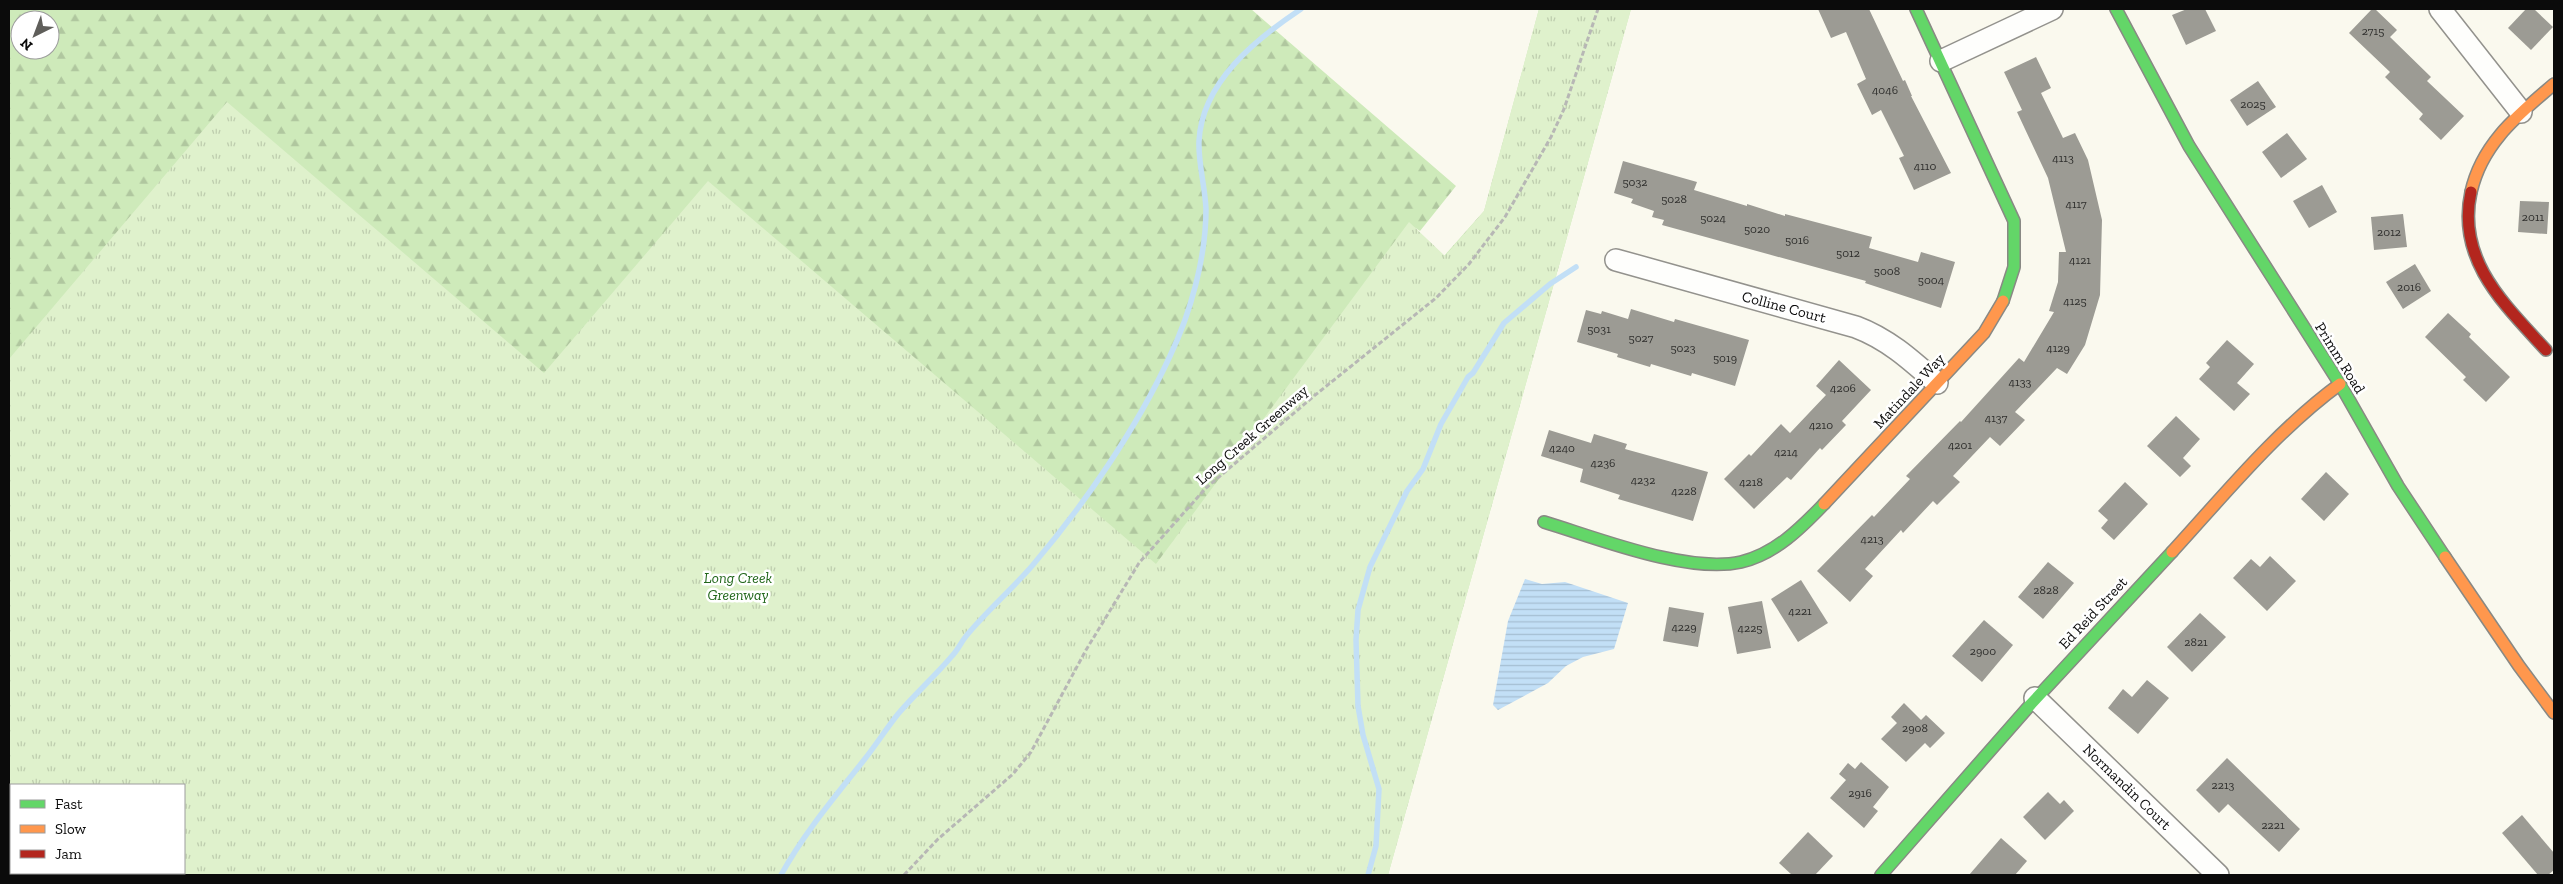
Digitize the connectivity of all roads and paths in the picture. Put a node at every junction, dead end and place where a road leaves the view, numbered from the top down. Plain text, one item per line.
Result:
1 (1598, 9) edge
2 (1916, 9) edge
3 (2052, 9) edge
4 (2116, 9) edge
5 (2440, 9) edge
6 (1941, 61) junction
7 (2554, 84) edge
8 (2521, 112) junction
9 (1616, 260) dead end
10 (2546, 350) dead end
11 (1937, 383) junction
12 (2340, 384) junction
13 (1544, 522) dead end
14 (2035, 698) junction
15 (2554, 712) edge
16 (904, 875) edge
17 (1881, 875) edge
18 (2218, 875) edge

1 - 16 path, Long Creek Greenway
2 - 6 street, Matindale Way
3 - 6 street
4 - 12 street, Primm Road
5 - 8 street
6 - 11 street, Matindale Way
7 - 8 street
8 - 10 street
9 - 11 street, Colline Court
11 - 13 street, Matindale Way
12 - 14 street, Ed Reid Street
12 - 15 street, Primm Road
14 - 17 street, Ed Reid Street
14 - 18 street, Normandin Court

